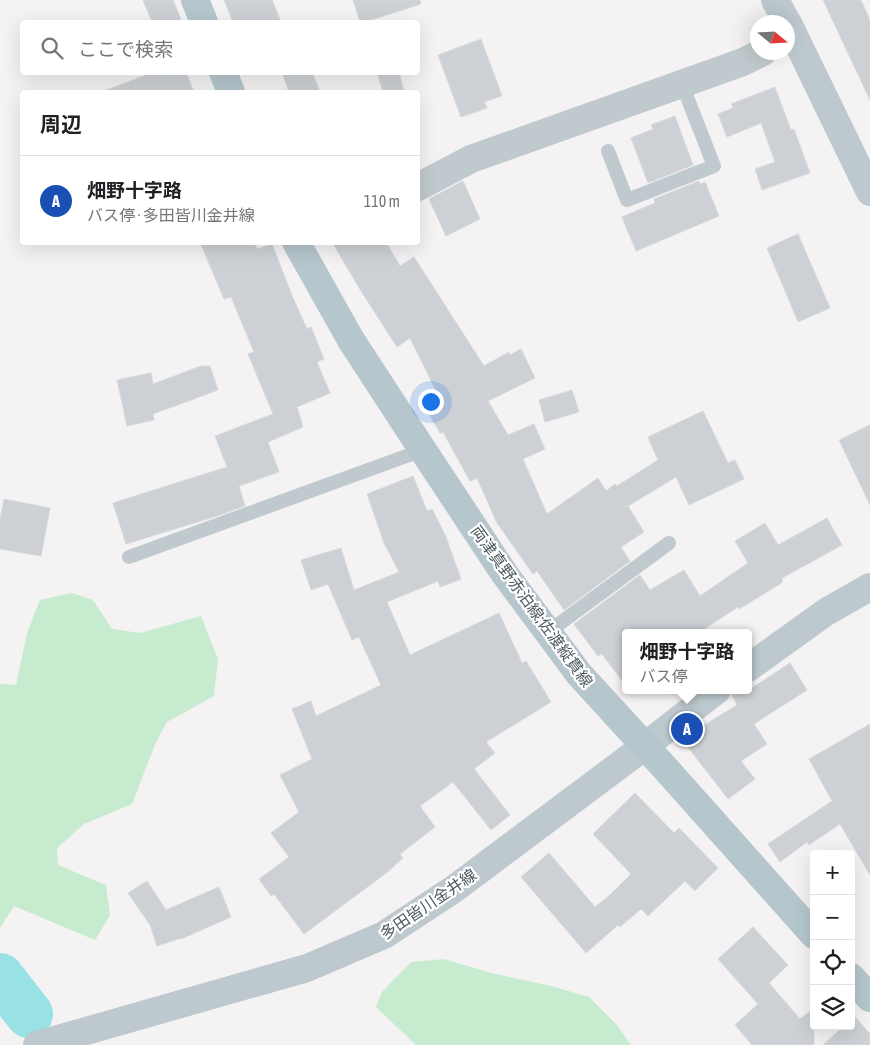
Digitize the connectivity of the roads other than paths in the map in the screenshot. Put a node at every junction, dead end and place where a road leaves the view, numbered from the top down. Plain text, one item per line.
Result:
1 (195, 0) edge
2 (776, 0) edge
3 (782, 15) edge
4 (203, 20) edge
5 (795, 43) edge
6 (750, 59) edge
7 (224, 75) edge
8 (682, 84) junction
9 (230, 90) edge
10 (608, 151) dead end
11 (420, 186) edge
12 (870, 192) edge
13 (298, 245) edge
14 (423, 450) junction
15 (669, 543) dead end
16 (129, 557) dead end
17 (870, 587) edge
18 (548, 632) junction
19 (752, 665) edge
20 (712, 694) edge
21 (645, 746) junction
22 (810, 931) edge
23 (855, 981) edge
24 (870, 998) edge
25 (37, 1045) edge

1 - 4 main road
2 - 3 main road
5 - 12 main road
6 - 8 street
7 - 9 main road
8 - 10 lane
8 - 11 street
13 - 14 main road, 両津真野赤泊線;佐渡縦貫線
14 - 16 lane
14 - 18 main road, 両津真野赤泊線;佐渡縦貫線
15 - 18 lane
17 - 19 main road
18 - 21 main road, 両津真野赤泊線;佐渡縦貫線
20 - 21 main road, 多田皆川金井線
21 - 22 main road, 両津真野赤泊線;佐渡縦貫線
21 - 25 main road, 多田皆川金井線
23 - 24 main road

